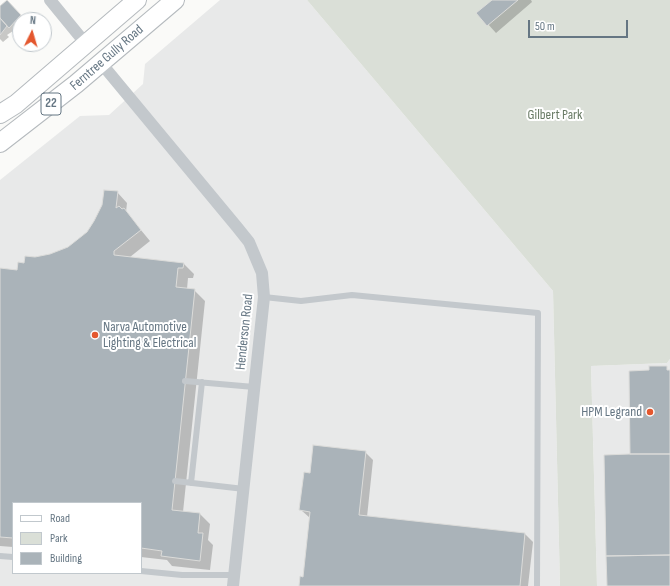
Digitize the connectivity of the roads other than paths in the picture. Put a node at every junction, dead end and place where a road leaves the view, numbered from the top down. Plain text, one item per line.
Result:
1 (50, 0) edge
2 (137, 0) edge
3 (175, 0) edge
4 (86, 44) junction
5 (101, 63) junction
6 (0, 114) edge
7 (0, 143) edge
8 (264, 298) junction
9 (185, 380) dead end
10 (202, 382) junction
11 (254, 387) junction
12 (175, 481) dead end
13 (191, 483) junction
14 (244, 489) junction
15 (0, 556) edge
16 (12, 557) edge
17 (142, 571) edge
18 (234, 581) edge
19 (537, 586) edge

1 - 4 street
2 - 4 main road, Ferntree Gully Road / 22
3 - 5 main road, Ferntree Gully Road / 22
4 - 5 main road
4 - 6 main road, Ferntree Gully Road / 22
5 - 7 main road, Ferntree Gully Road / 22
5 - 8 street, Henderson Road
8 - 11 street, Henderson Road
8 - 19 lane
9 - 10 lane
10 - 11 lane
10 - 13 lane
11 - 14 street, Henderson Road
12 - 13 lane
13 - 14 lane
14 - 18 street, Henderson Road
15 - 16 lane
17 - 18 lane

